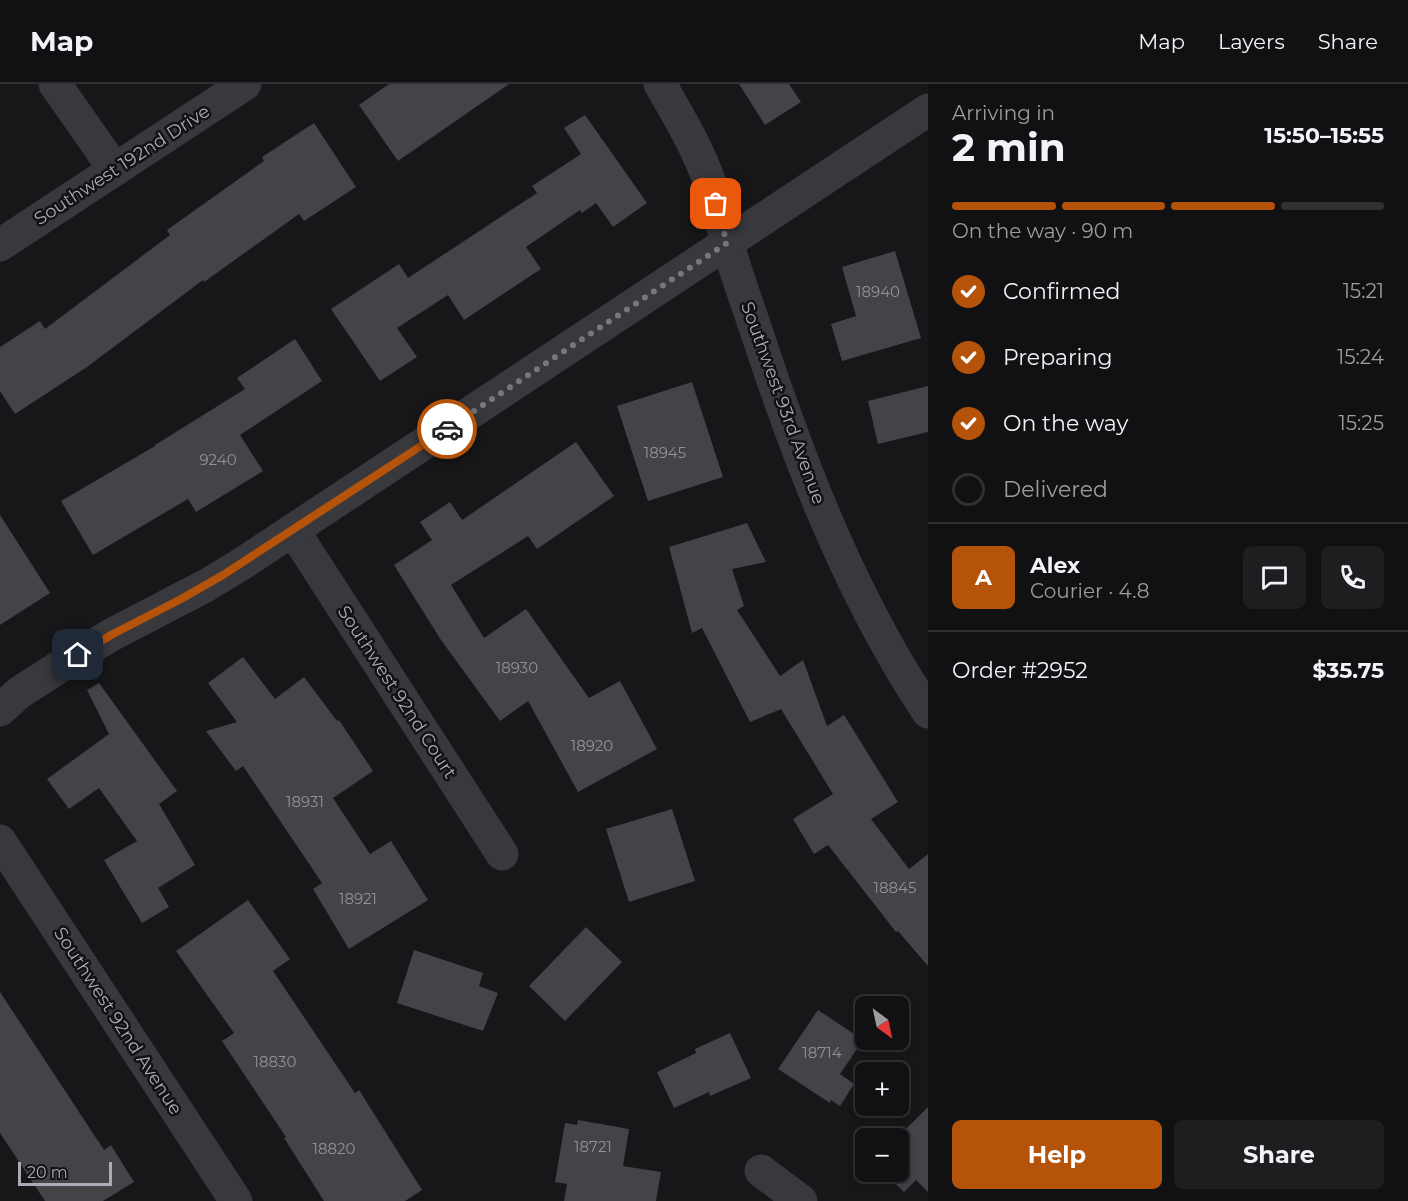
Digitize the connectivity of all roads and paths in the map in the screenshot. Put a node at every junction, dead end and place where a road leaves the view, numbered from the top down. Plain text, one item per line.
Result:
1 (55, 84) edge
2 (245, 84) edge
3 (660, 84) edge
4 (928, 110) edge
5 (115, 170) junction
6 (727, 243) junction
7 (0, 245) edge
8 (293, 530) junction
9 (0, 710) edge
10 (928, 712) edge
11 (0, 841) edge
12 (502, 854) dead end
13 (761, 1171) dead end
14 (236, 1201) edge
15 (801, 1201) edge

1 - 5 street
2 - 5 street, Southwest 192nd Drive
3 - 6 street, Southwest 93rd Avenue
4 - 6 street
5 - 7 street, Southwest 192nd Drive
6 - 8 street
6 - 10 street, Southwest 93rd Avenue
8 - 9 street
8 - 12 street, Southwest 92nd Court
11 - 14 street, Southwest 92nd Avenue
13 - 15 street

